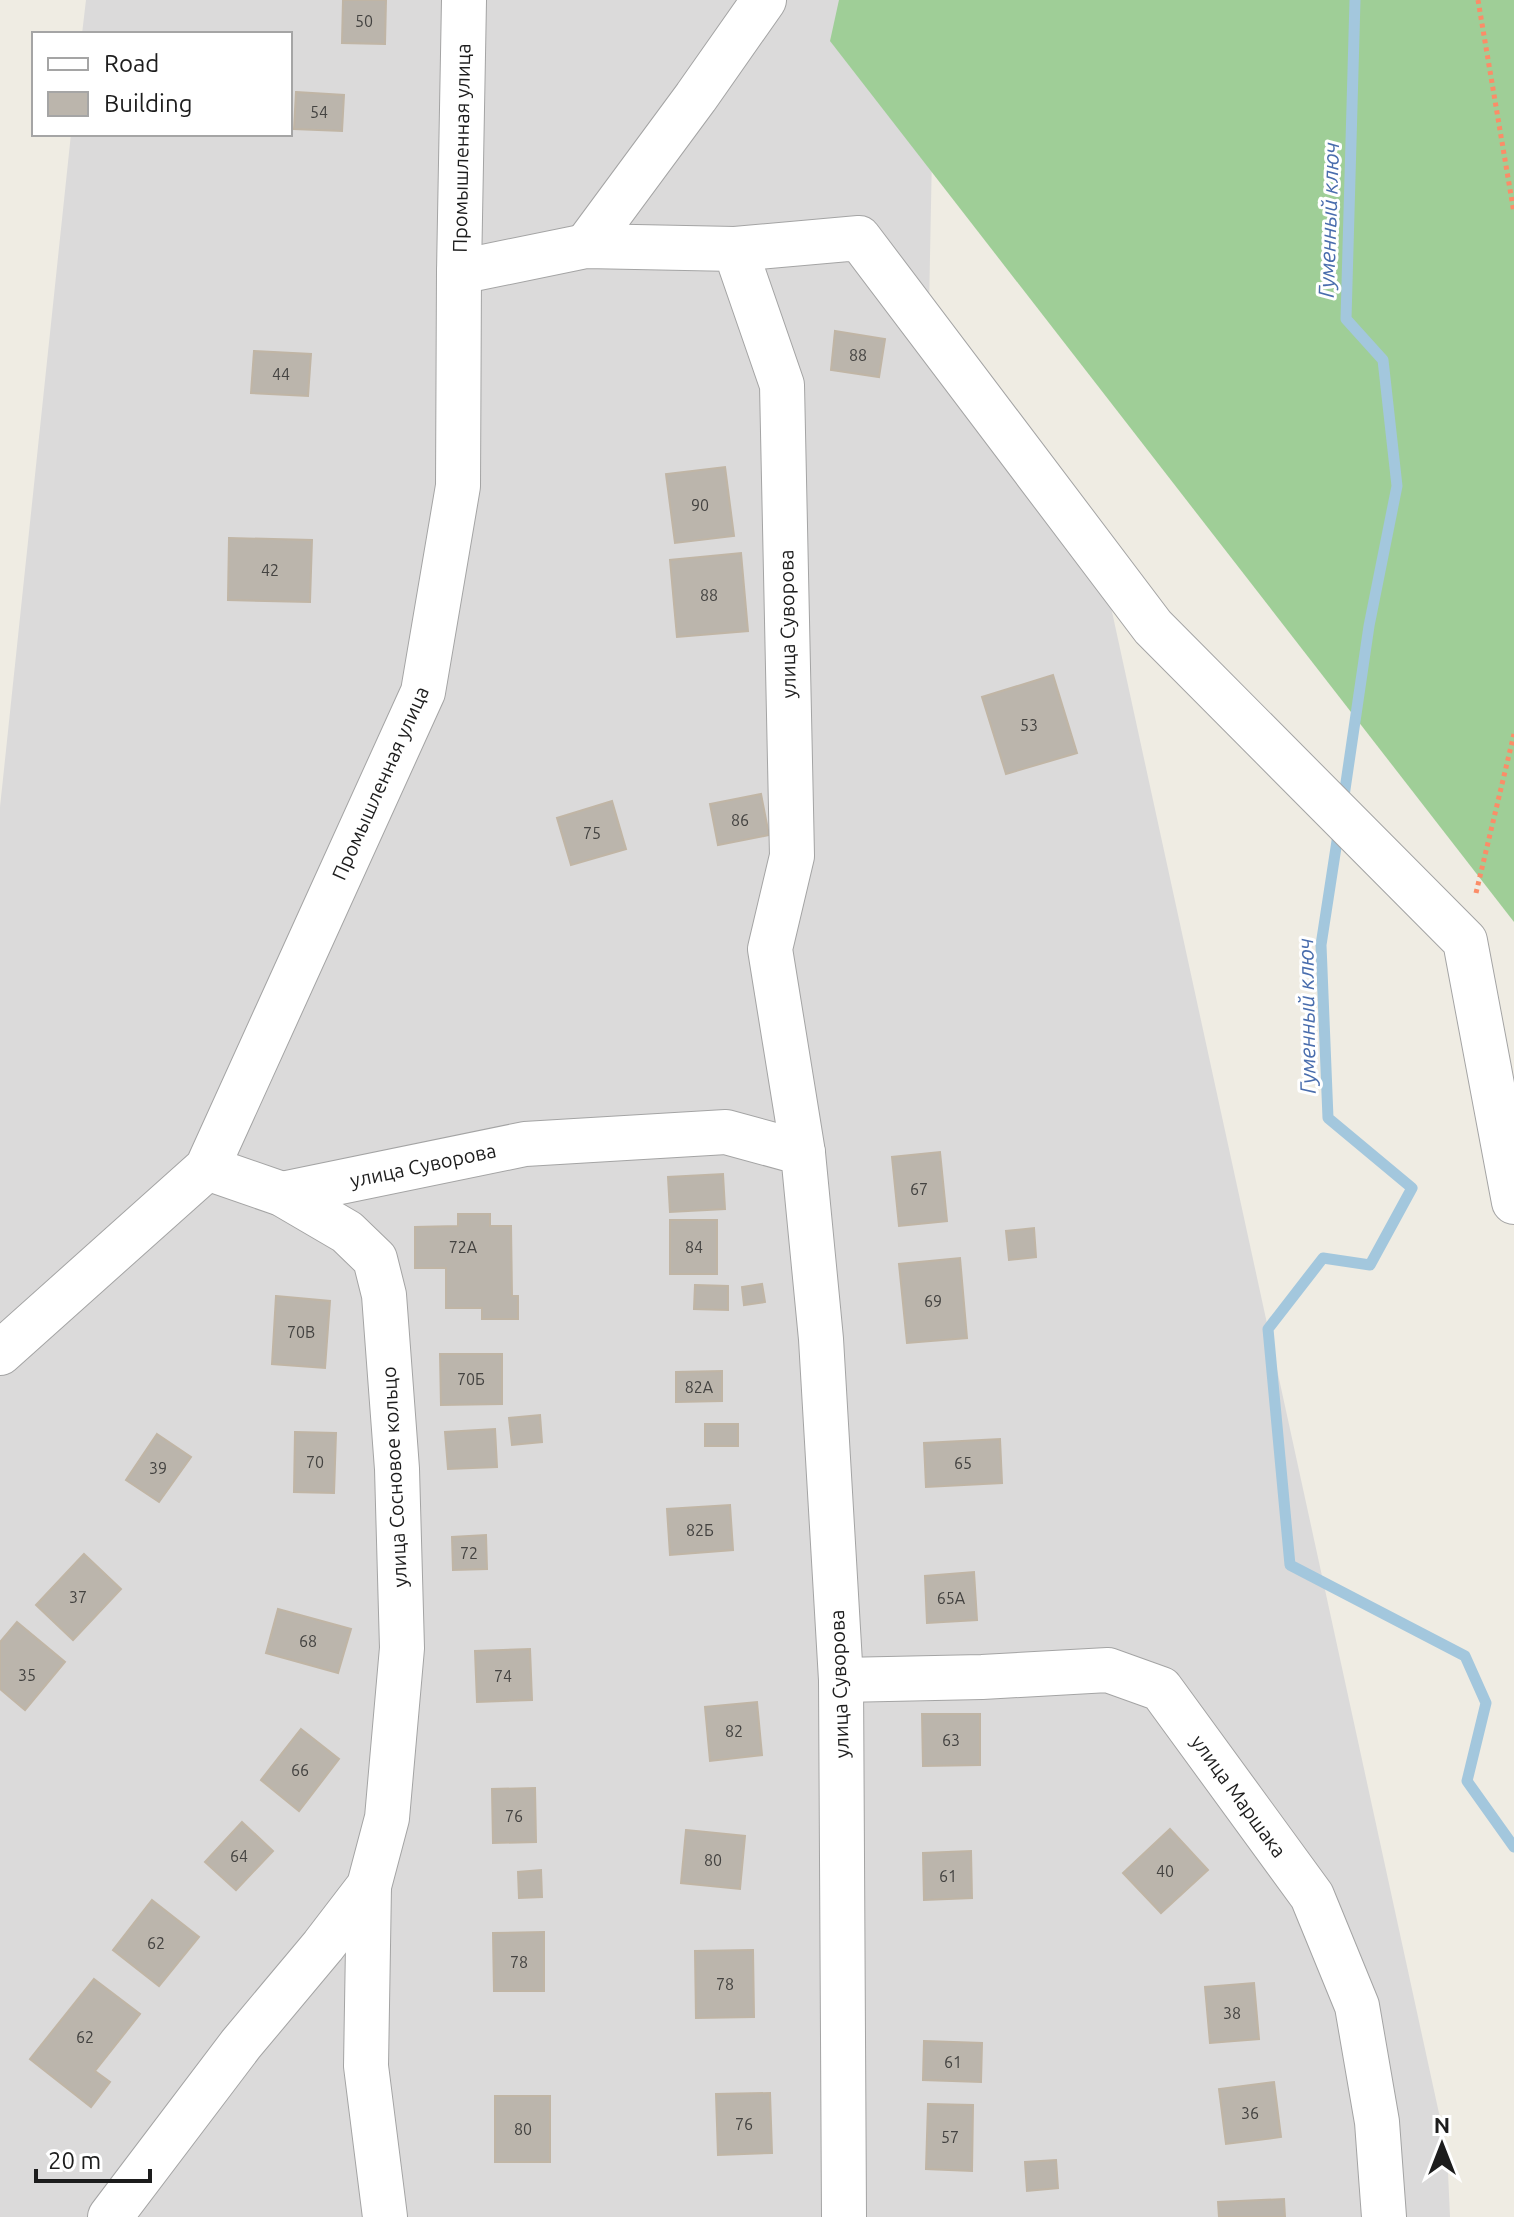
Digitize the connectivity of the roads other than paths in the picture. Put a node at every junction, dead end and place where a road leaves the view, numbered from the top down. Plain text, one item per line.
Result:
1 (464, 0) edge
2 (764, 0) edge
3 (586, 246) junction
4 (735, 249) junction
5 (459, 272) junction
6 (803, 1153) junction
7 (207, 1168) junction
8 (282, 1194) junction
9 (1514, 1202) edge
10 (0, 1353) edge
11 (841, 1680) junction
12 (369, 1886) junction
13 (110, 2217) edge
14 (385, 2217) edge
15 (844, 2217) edge
16 (1384, 2217) edge

1 - 5 street, Промышленная улица
2 - 3 street
3 - 4 street
3 - 5 street
4 - 6 street, улица Суворова
4 - 9 street
5 - 7 street, Промышленная улица
6 - 8 street, улица Суворова
6 - 11 street, улица Суворова
7 - 8 street, улица Сосновое кольцо
7 - 10 street, Промышленная улица
8 - 12 street, улица Сосновое кольцо
11 - 15 street, улица Суворова
11 - 16 street, улица Маршака
12 - 13 street, улица Сосновое кольцо
12 - 14 street, улица Сосновое кольцо

